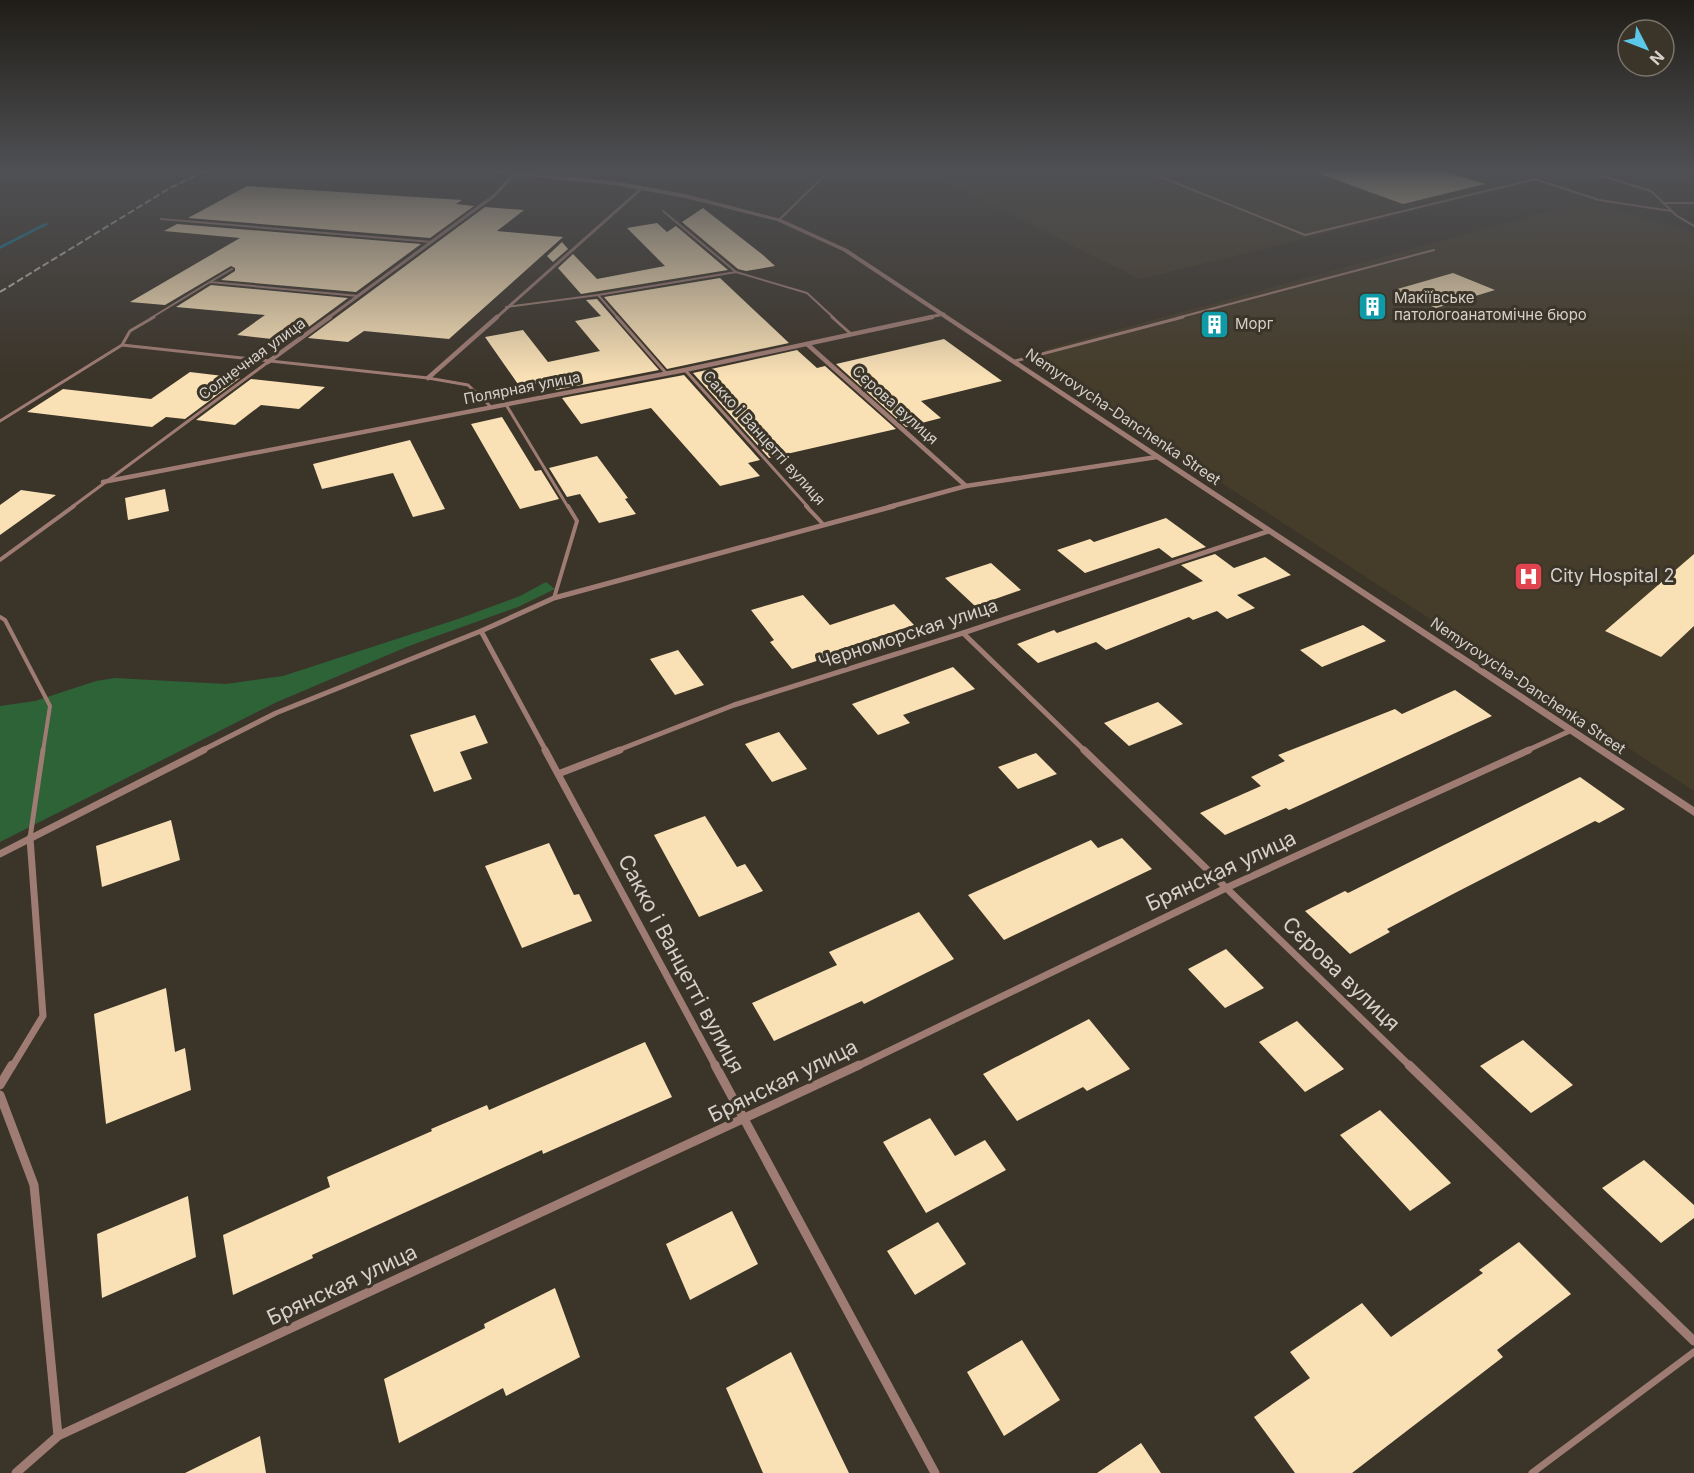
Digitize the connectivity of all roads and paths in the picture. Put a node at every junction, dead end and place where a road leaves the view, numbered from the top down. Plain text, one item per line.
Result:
1 (405, 240) edge
2 (435, 240) edge
3 (583, 240) edge
4 (697, 240) edge
5 (822, 240) edge
6 (432, 242) junction
7 (1434, 250) dead end
8 (231, 269) dead end
9 (736, 272) junction
10 (210, 282) junction
11 (598, 295) junction
12 (358, 296) junction
13 (506, 307) junction
14 (944, 314) junction
15 (851, 334) junction
16 (807, 344) junction
17 (122, 345) junction
18 (268, 362) junction
19 (1015, 362) junction
20 (685, 370) junction
21 (666, 373) junction
22 (428, 378) junction
23 (505, 404) junction
24 (490, 406) junction
25 (0, 421) edge
26 (1157, 457) junction
27 (103, 483) junction
28 (966, 486) junction
29 (823, 524) junction
30 (1269, 531) junction
31 (0, 560) edge
32 (555, 598) junction
33 (0, 617) edge
34 (481, 631) junction
35 (963, 633) junction
36 (1572, 730) junction
37 (558, 774) junction
38 (1694, 812) edge
39 (30, 838) junction
40 (0, 854) edge
41 (1226, 888) junction
42 (0, 1085) edge
43 (0, 1095) edge
44 (745, 1120) junction
45 (1694, 1341) edge
46 (1694, 1352) edge
47 (58, 1436) junction
48 (16, 1473) edge
49 (935, 1473) edge
50 (1532, 1473) edge

1 - 6 lane
2 - 6 street, Солнечная улица
3 - 13 street
4 - 9 lane
5 - 14 street, Nemyrovycha-Danchenka Street
6 - 12 street, Солнечная улица
7 - 19 lane
8 - 10 lane
9 - 11 lane
9 - 15 lane
10 - 12 lane
10 - 17 lane
11 - 13 lane
11 - 21 lane
12 - 18 street, Солнечная улица
13 - 22 street
14 - 15 street, Полярная улица
14 - 19 street, Nemyrovycha-Danchenka Street
15 - 16 street, Полярная улица
16 - 20 street, Полярная улица
16 - 28 street, Сєрова вулиця
17 - 18 lane
17 - 25 lane
18 - 22 lane
18 - 27 lane, Солнечная улица
19 - 26 street, Nemyrovycha-Danchenka Street
20 - 21 street, Полярная улица
20 - 29 lane, Сакко і Ванцетті вулиця
21 - 23 street, Полярная улица
22 - 24 lane
23 - 24 street, Полярная улица
23 - 32 lane
24 - 27 street, Полярная улица
26 - 28 street
26 - 30 street, Nemyrovycha-Danchenka Street
27 - 31 lane, Солнечная улица
28 - 29 street
29 - 32 street
30 - 35 street, Черноморская улица
30 - 36 street, Nemyrovycha-Danchenka Street
32 - 34 street
33 - 39 lane
34 - 37 street, Сакко і Ванцетті вулиця
34 - 39 street
35 - 37 street, Черноморская улица
35 - 41 street, Сєрова вулиця
36 - 38 street, Nemyrovycha-Danchenka Street
36 - 41 street, Брянская улица
37 - 44 street, Сакко і Ванцетті вулиця
39 - 40 street
39 - 42 street
41 - 44 street, Брянская улица
41 - 45 street, Сєрова вулиця
43 - 47 street
44 - 47 street, Брянская улица
44 - 49 street, Сакко і Ванцетті вулиця
46 - 50 lane
47 - 48 street, Брянская улица

